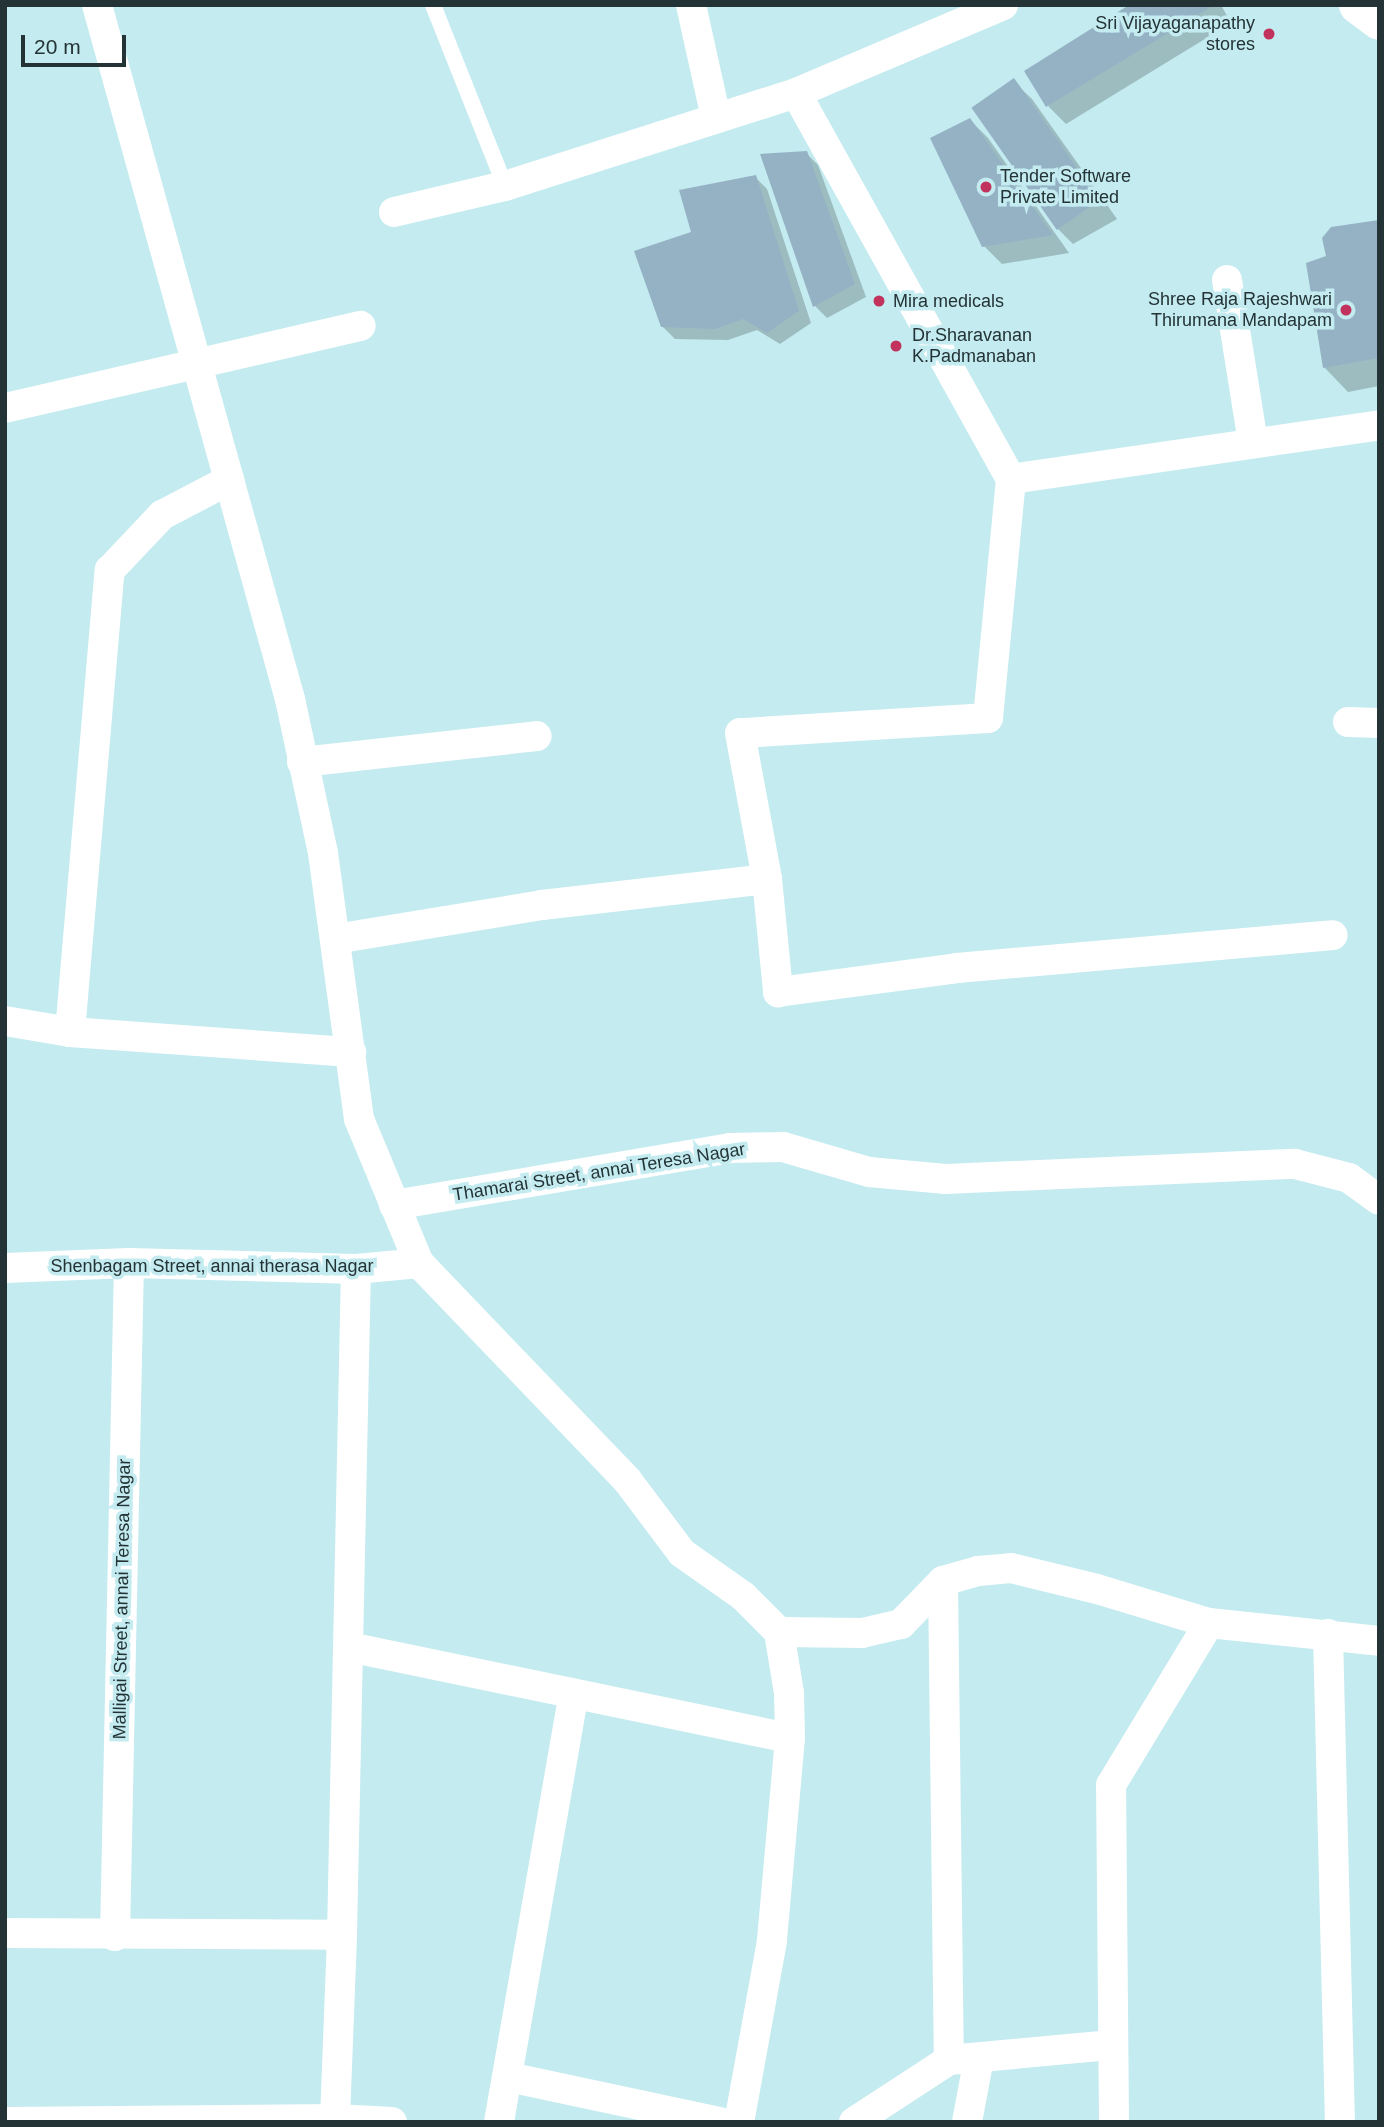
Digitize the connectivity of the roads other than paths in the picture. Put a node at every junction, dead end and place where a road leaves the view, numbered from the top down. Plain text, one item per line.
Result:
1 (97, 5) edge
2 (433, 5) edge
3 (691, 5) edge
4 (1003, 5) edge
5 (1358, 5) edge
6 (1379, 21) edge
7 (796, 93) junction
8 (716, 118) junction
9 (505, 186) junction
10 (394, 212) dead end
11 (1227, 280) dead end
12 (361, 326) dead end
13 (197, 364) junction
14 (5, 408) edge
15 (1379, 425) edge
16 (1252, 443) junction
17 (1012, 479) junction
18 (229, 480) junction
19 (1348, 722) dead end
20 (1379, 723) edge
21 (537, 736) dead end
22 (302, 762) junction
23 (767, 879) junction
24 (1334, 935) dead end
25 (335, 939) junction
26 (5, 1021) edge
27 (70, 1032) junction
28 (351, 1052) junction
29 (1379, 1200) edge
30 (394, 1205) junction
31 (129, 1263) junction
32 (419, 1263) junction
33 (5, 1268) edge
34 (356, 1269) junction
35 (943, 1581) junction
36 (1209, 1623) junction
37 (779, 1632) junction
38 (1328, 1634) junction
39 (1379, 1640) edge
40 (349, 1647) junction
41 (574, 1694) junction
42 (790, 1738) junction
43 (5, 1933) edge
44 (342, 1935) junction
45 (115, 1936) junction
46 (1112, 2045) junction
47 (979, 2058) junction
48 (948, 2060) junction
49 (508, 2077) junction
50 (335, 2119) junction
51 (103, 2121) edge
52 (5, 2122) edge
53 (392, 2122) edge
54 (499, 2122) edge
55 (720, 2122) edge
56 (739, 2122) edge
57 (854, 2122) edge
58 (967, 2122) edge
59 (1114, 2122) edge
60 (1340, 2122) edge

1 - 13 street
2 - 9 lane
3 - 8 street
4 - 7 street
5 - 6 highway
7 - 8 street
7 - 17 street
8 - 9 street
9 - 10 street
11 - 16 street
12 - 13 street
13 - 14 street
13 - 18 street
15 - 16 street
16 - 17 street
17 - 23 street
18 - 22 street
18 - 27 street
19 - 20 street
21 - 22 street
22 - 25 street
23 - 24 street
23 - 25 street
25 - 28 street
26 - 27 street
27 - 28 street
28 - 30 street
29 - 30 street, Thamarai Street, annai Teresa Nagar
30 - 32 street
31 - 33 street, Shenbagam Street, annai therasa Nagar
31 - 34 street, Shenbagam Street, annai therasa Nagar
31 - 45 street, Malligai Street, annai Teresa Nagar
32 - 34 street, Shenbagam Street, annai therasa Nagar
32 - 37 street
34 - 40 street
35 - 36 street
35 - 37 street
35 - 48 street
36 - 38 street
36 - 46 street
37 - 42 street
38 - 39 street
38 - 60 street
40 - 41 street
40 - 44 street
41 - 42 street
41 - 49 street
42 - 56 street
43 - 45 street
44 - 45 street
44 - 50 street
46 - 47 street
46 - 59 street
47 - 48 street
47 - 58 street
48 - 57 street
49 - 54 street
49 - 55 street
50 - 51 street
50 - 53 street
51 - 52 street

